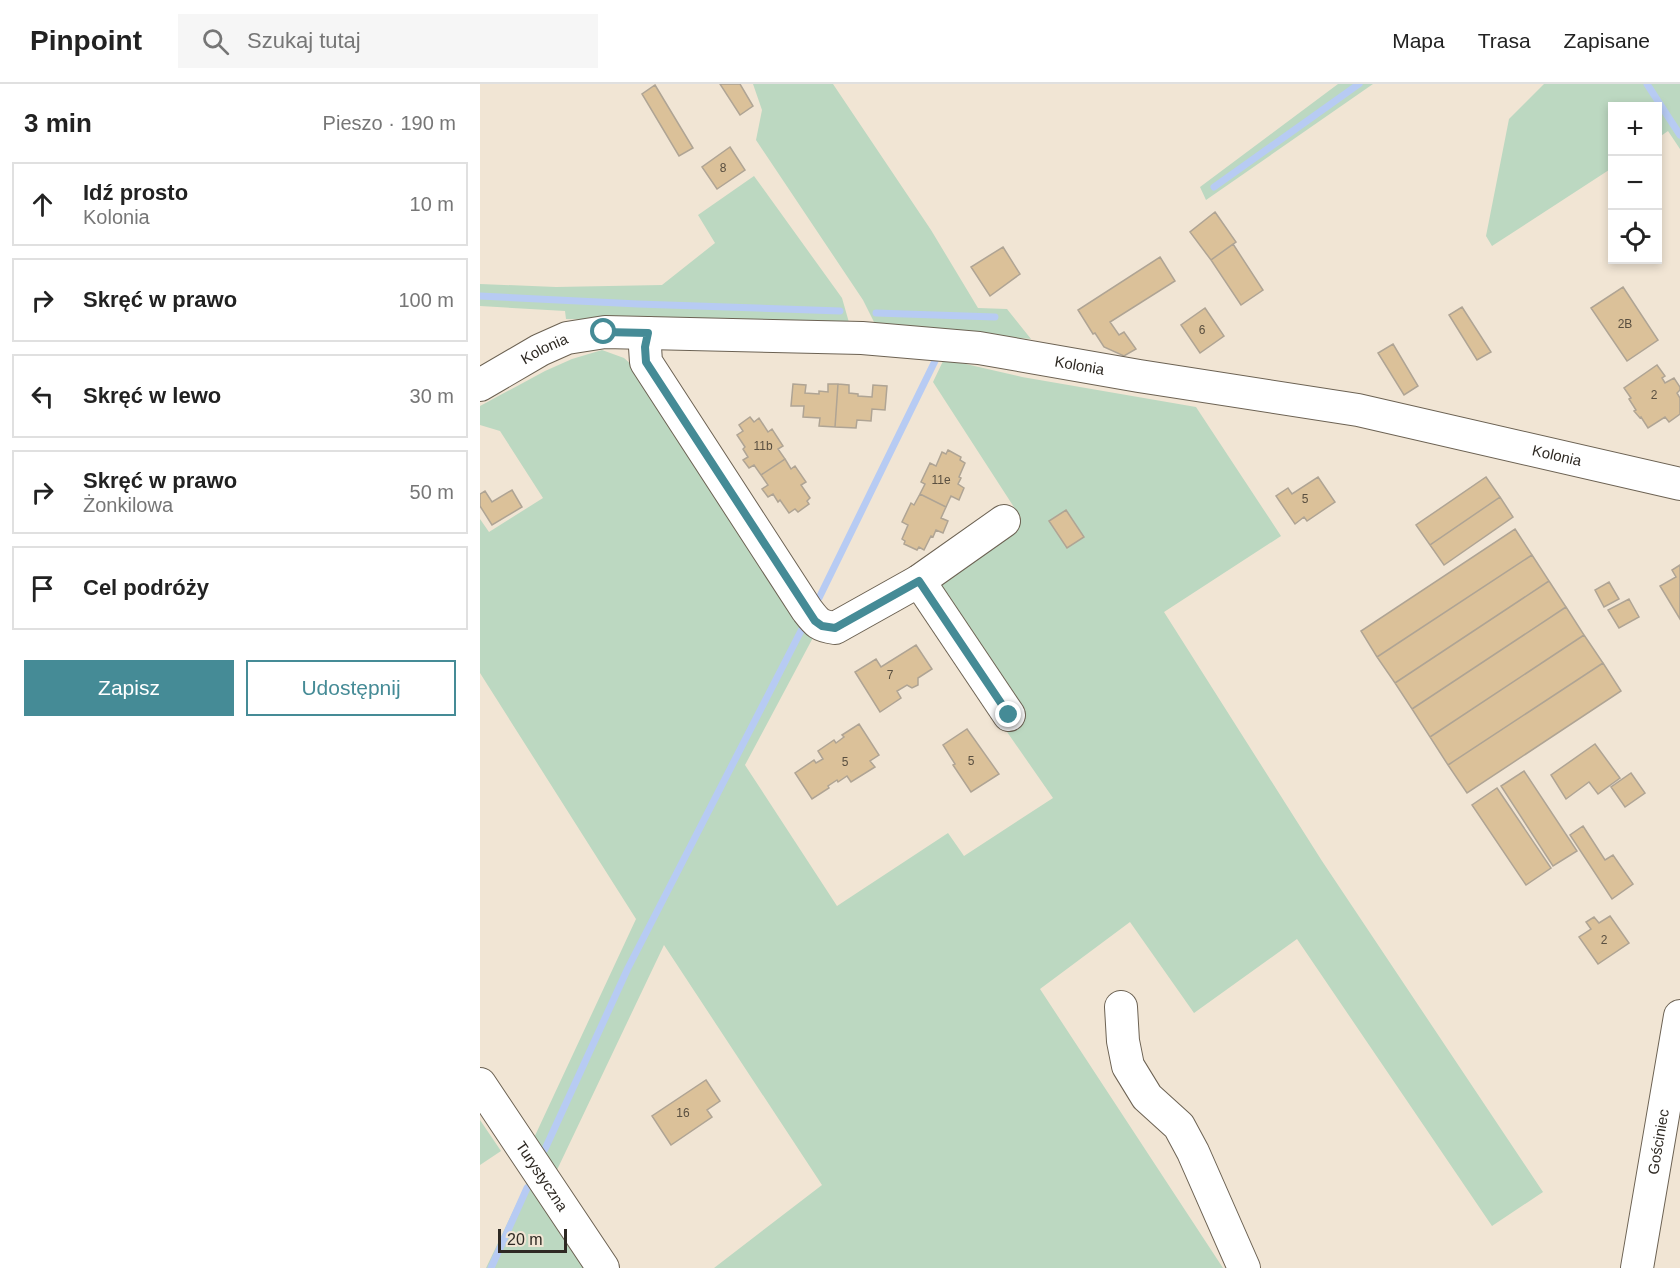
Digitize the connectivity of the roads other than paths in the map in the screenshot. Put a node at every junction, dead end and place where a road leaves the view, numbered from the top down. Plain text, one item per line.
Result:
1 (648, 333) junction
2 (480, 386) edge
3 (1680, 484) edge
4 (1004, 521) dead end
5 (919, 581) junction
6 (1009, 715) dead end
7 (1121, 1007) dead end
8 (1680, 1016) edge
9 (480, 1084) edge
10 (603, 1268) edge
11 (1244, 1268) edge
12 (1636, 1268) edge

1 - 2 street, Kolonia
1 - 3 street, Kolonia
1 - 5 street
4 - 5 street
5 - 6 street
7 - 11 street
8 - 12 street, Gościniec
9 - 10 street, Turystyczna

